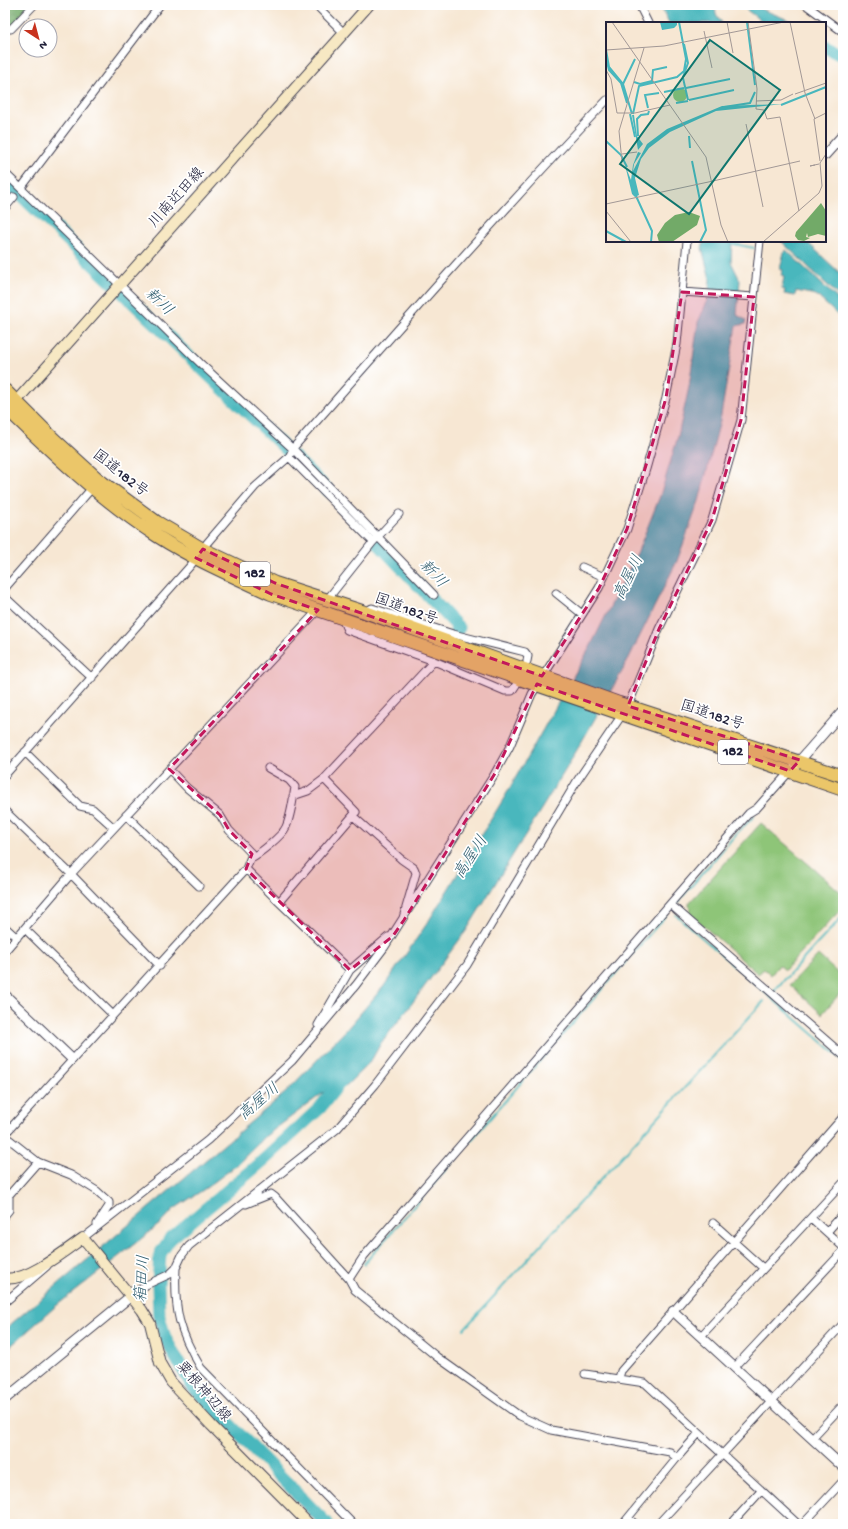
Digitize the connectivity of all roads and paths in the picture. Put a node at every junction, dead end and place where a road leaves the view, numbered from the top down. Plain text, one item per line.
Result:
1 (34, 5) edge
2 (160, 5) edge
3 (316, 5) edge
4 (369, 5) edge
5 (639, 5) edge
6 (806, 5) edge
7 (813, 5) edge
8 (819, 16) junction
9 (648, 22) edge
10 (5, 29) edge
11 (843, 32) edge
12 (344, 33) junction
13 (606, 101) edge
14 (843, 135) edge
15 (826, 154) edge
16 (5, 173) edge
17 (20, 188) junction
18 (14, 197) dead end
19 (5, 208) edge
20 (687, 242) edge
21 (760, 242) edge
22 (117, 289) junction
23 (686, 292) junction
24 (751, 296) junction
25 (5, 390) edge
26 (16, 401) junction
27 (6, 410) edge
28 (294, 450) junction
29 (289, 457) junction
30 (92, 488) junction
31 (399, 514) dead end
32 (376, 539) junction
33 (199, 554) junction
34 (582, 567) dead end
35 (604, 577) junction
36 (5, 588) edge
37 (556, 593) dead end
38 (434, 596) dead end
39 (5, 598) edge
40 (322, 605) junction
41 (365, 612) junction
42 (582, 614) junction
43 (342, 618) junction
44 (434, 661) junction
45 (527, 661) dead end
46 (92, 678) junction
47 (544, 681) junction
48 (516, 685) dead end
49 (621, 708) junction
50 (843, 711) edge
51 (25, 752) junction
52 (800, 760) junction
53 (268, 768) dead end
54 (169, 769) junction
55 (790, 772) junction
56 (5, 775) edge
57 (843, 776) edge
58 (324, 779) junction
59 (843, 790) edge
60 (293, 796) junction
61 (5, 811) edge
62 (126, 815) junction
63 (353, 816) junction
64 (114, 828) junction
65 (251, 858) junction
66 (246, 870) junction
67 (71, 874) junction
68 (199, 886) dead end
69 (279, 902) junction
70 (670, 904) junction
71 (404, 920) junction
72 (5, 927) edge
73 (25, 929) junction
74 (393, 936) junction
75 (17, 938) junction
76 (5, 951) edge
77 (160, 966) junction
78 (350, 970) junction
79 (5, 995) edge
80 (113, 1015) junction
81 (316, 1032) junction
82 (843, 1055) edge
83 (72, 1059) junction
84 (843, 1117) edge
85 (5, 1135) edge
86 (38, 1162) junction
87 (843, 1182) edge
88 (243, 1205) junction
89 (843, 1214) edge
90 (5, 1215) edge
91 (811, 1218) junction
92 (714, 1223) dead end
93 (92, 1230) junction
94 (827, 1232) junction
95 (84, 1239) junction
96 (734, 1241) junction
97 (843, 1247) edge
98 (843, 1251) edge
99 (52, 1259) junction
100 (176, 1268) junction
101 (763, 1268) junction
102 (5, 1278) edge
103 (349, 1279) junction
104 (129, 1294) junction
105 (5, 1302) edge
106 (673, 1311) junction
107 (843, 1324) edge
108 (701, 1336) junction
109 (735, 1367) junction
110 (585, 1374) dead end
111 (619, 1378) junction
112 (5, 1398) edge
113 (772, 1401) junction
114 (843, 1405) edge
115 (699, 1433) junction
116 (812, 1438) junction
117 (722, 1455) junction
118 (676, 1458) junction
119 (843, 1467) edge
120 (843, 1481) edge
121 (761, 1491) junction
122 (628, 1518) junction
123 (309, 1524) edge
124 (353, 1524) edge
125 (623, 1524) edge
126 (635, 1524) edge
127 (658, 1524) edge
128 (731, 1524) edge
129 (798, 1524) edge
130 (803, 1524) edge

1 - 10 street
2 - 17 street
3 - 12 street
4 - 12 main road, 川南近田線
5 - 9 street
6 - 8 street
7 - 8 street
8 - 11 street
12 - 22 main road, 川南近田線
13 - 28 street
14 - 15 street
16 - 17 street
17 - 22 street
18 - 19 street
20 - 23 street
21 - 24 street
22 - 26 main road, 川南近田線
22 - 28 street
23 - 24 street
23 - 35 street
24 - 49 street
25 - 26 highway, 国道182号 / 182
26 - 27 main road, 川南近田線
26 - 33 highway, 国道182号 / 182
27 - 30 highway, 国道182号 / 182
28 - 29 street
28 - 32 street
29 - 32 street
29 - 33 street
30 - 33 highway, 国道182号 / 182
30 - 36 street
31 - 32 street
32 - 38 street
32 - 40 street
33 - 40 highway, 国道182号 / 182
33 - 46 street
34 - 35 street
35 - 42 street
37 - 42 street
39 - 46 street
40 - 41 highway, 国道182号 / 182
40 - 43 highway, 国道182号 / 182
40 - 54 street
41 - 45 street
41 - 47 highway, 国道182号 / 182
42 - 47 street
43 - 44 street
43 - 47 highway, 国道182号 / 182
44 - 48 street
44 - 58 street
46 - 51 street
47 - 49 highway, 国道182号 / 182
47 - 71 street
49 - 52 highway, 国道182号 / 182
49 - 55 highway, 国道182号 / 182
49 - 88 street
50 - 52 street
51 - 56 street
51 - 64 street
52 - 55 street
52 - 57 highway, 国道182号 / 182
53 - 60 street
54 - 62 street
54 - 65 street
55 - 59 highway, 国道182号 / 182
55 - 70 street
58 - 60 street
58 - 63 street
60 - 65 street
61 - 67 street
62 - 64 street
62 - 68 street
63 - 69 street
63 - 71 street
64 - 67 street
65 - 66 street
66 - 69 street
66 - 77 street
67 - 73 street
67 - 77 street
69 - 78 street
70 - 82 street
70 - 103 street
71 - 74 street
72 - 75 street
73 - 75 street
73 - 80 street
74 - 78 street
74 - 81 street
75 - 76 street
77 - 80 street
78 - 81 street
79 - 83 street
80 - 83 street
81 - 93 street
83 - 85 street
84 - 96 street
85 - 86 street
86 - 90 street
86 - 93 street
87 - 91 street
88 - 100 street
88 - 103 street
89 - 94 street
91 - 94 street
91 - 101 street
92 - 96 street
93 - 95 street
94 - 97 street
95 - 99 main road
95 - 104 main road, 粟根神辺線
96 - 101 street
96 - 106 street
98 - 109 street
99 - 102 main road
99 - 105 street
100 - 104 street
100 - 124 street
101 - 108 street
103 - 118 street
104 - 112 street
104 - 123 main road, 粟根神辺線
106 - 108 street
106 - 111 street
107 - 113 street
108 - 109 street
109 - 113 street
110 - 111 street
111 - 115 street
113 - 116 street
113 - 117 street
114 - 116 street
115 - 117 street
115 - 118 street
116 - 119 street
117 - 121 street
117 - 127 street
118 - 122 street
120 - 130 street
121 - 128 street
121 - 129 street
122 - 125 street
122 - 126 street

